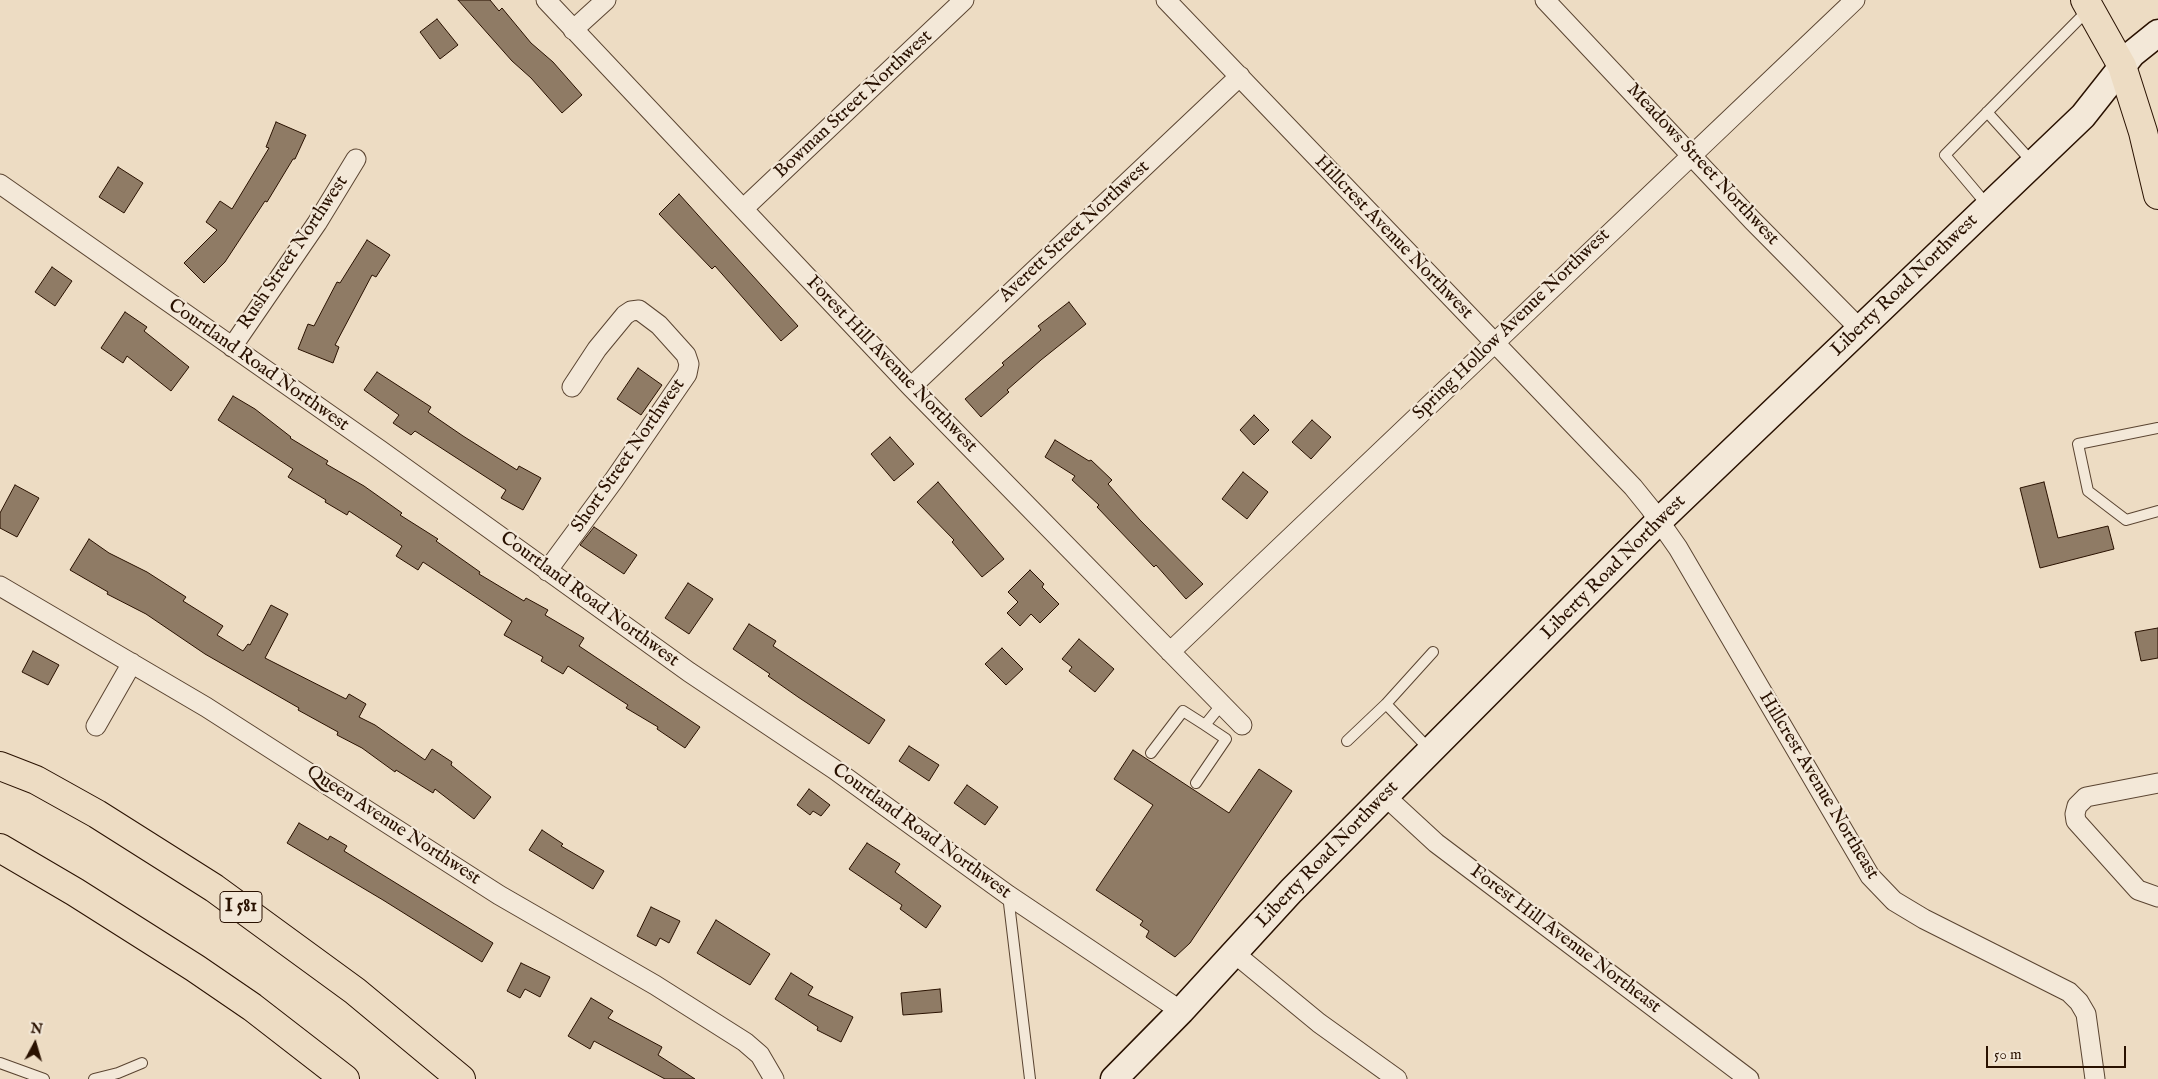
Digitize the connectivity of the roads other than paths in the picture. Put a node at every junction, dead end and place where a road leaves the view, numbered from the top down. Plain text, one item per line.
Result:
1 (546, 0) edge
2 (606, 0) edge
3 (964, 0) edge
4 (1166, 0) edge
5 (1545, 0) edge
6 (1854, 0) edge
7 (2088, 4) edge
8 (573, 30) junction
9 (2158, 34) edge
10 (2122, 66) junction
11 (1240, 76) junction
12 (1987, 112) junction
13 (1692, 155) junction
14 (2154, 156) edge
15 (356, 159) dead end
16 (2033, 163) junction
17 (0, 184) edge
18 (2158, 195) edge
19 (1988, 206) junction
20 (743, 209) junction
21 (1860, 329) junction
22 (1494, 343) junction
23 (232, 347) junction
24 (572, 387) dead end
25 (911, 388) junction
26 (2158, 428) edge
27 (2158, 511) edge
28 (1659, 521) junction
29 (547, 570) junction
30 (0, 586) edge
31 (1170, 652) junction
32 (1433, 652) dead end
33 (132, 663) junction
34 (1222, 704) junction
35 (1386, 704) junction
36 (1242, 724) dead end
37 (1205, 725) junction
38 (96, 726) dead end
39 (1348, 741) dead end
40 (1431, 750) junction
41 (1151, 752) dead end
42 (0, 766) edge
43 (1196, 783) dead end
44 (2158, 783) edge
45 (1386, 796) junction
46 (0, 848) edge
47 (1008, 895) junction
48 (2158, 897) edge
49 (1234, 953) junction
50 (1181, 1011) junction
51 (0, 1063) edge
52 (142, 1063) dead end
53 (44, 1079) edge
54 (94, 1079) edge
55 (345, 1079) edge
56 (461, 1079) edge
57 (774, 1079) edge
58 (1030, 1079) edge
59 (1114, 1079) edge
60 (1397, 1079) edge
61 (1749, 1079) edge
62 (2095, 1079) edge

1 - 8 street, Forest Hill Avenue Northwest
2 - 8 street
3 - 20 street, Bowman Street Northwest
4 - 11 street, Hillcrest Avenue Northwest
5 - 13 street, Meadows Street Northwest
6 - 13 street, Spring Hollow Avenue Northwest
7 - 10 main road
7 - 12 lane
8 - 20 street, Forest Hill Avenue Northwest
9 - 10 street, Liberty Road Northwest
10 - 14 main road
10 - 16 street, Liberty Road Northwest
11 - 22 street, Hillcrest Avenue Northwest
11 - 25 street, Averett Street Northwest
12 - 16 lane
12 - 19 lane
13 - 21 street, Meadows Street Northwest
13 - 22 street, Spring Hollow Avenue Northwest
14 - 18 main road
15 - 23 street, Rush Street Northwest
16 - 19 street, Liberty Road Northwest
17 - 23 street, Courtland Road Northwest
19 - 21 street, Liberty Road Northwest
20 - 25 street, Forest Hill Avenue Northwest
21 - 28 street, Liberty Road Northwest
22 - 28 street, Hillcrest Avenue Northwest
22 - 31 street, Spring Hollow Avenue Northwest
23 - 29 street, Courtland Road Northwest
24 - 29 street, Short Street Northwest
25 - 31 street, Forest Hill Avenue Northwest
26 - 27 lane
28 - 40 street, Liberty Road Northwest
28 - 62 street, Hillcrest Avenue Northeast
29 - 47 street, Courtland Road Northwest
30 - 33 street, Queen Avenue Northwest
31 - 34 street, Forest Hill Avenue Northwest
32 - 35 lane
33 - 38 street
33 - 57 street, Queen Avenue Northwest
34 - 36 street, Forest Hill Avenue Northwest
34 - 37 lane
35 - 39 lane
35 - 40 lane
37 - 41 lane
37 - 43 lane
40 - 45 street, Liberty Road Northwest
42 - 56 main road, I 581
44 - 48 street
45 - 49 street, Liberty Road Northwest
45 - 61 street, Forest Hill Avenue Northeast
46 - 55 main road
47 - 50 street, Courtland Road Northwest
47 - 58 lane
49 - 50 street, Liberty Road Northwest
49 - 60 street
50 - 59 street, Liberty Road Northwest
51 - 53 lane
52 - 54 lane

